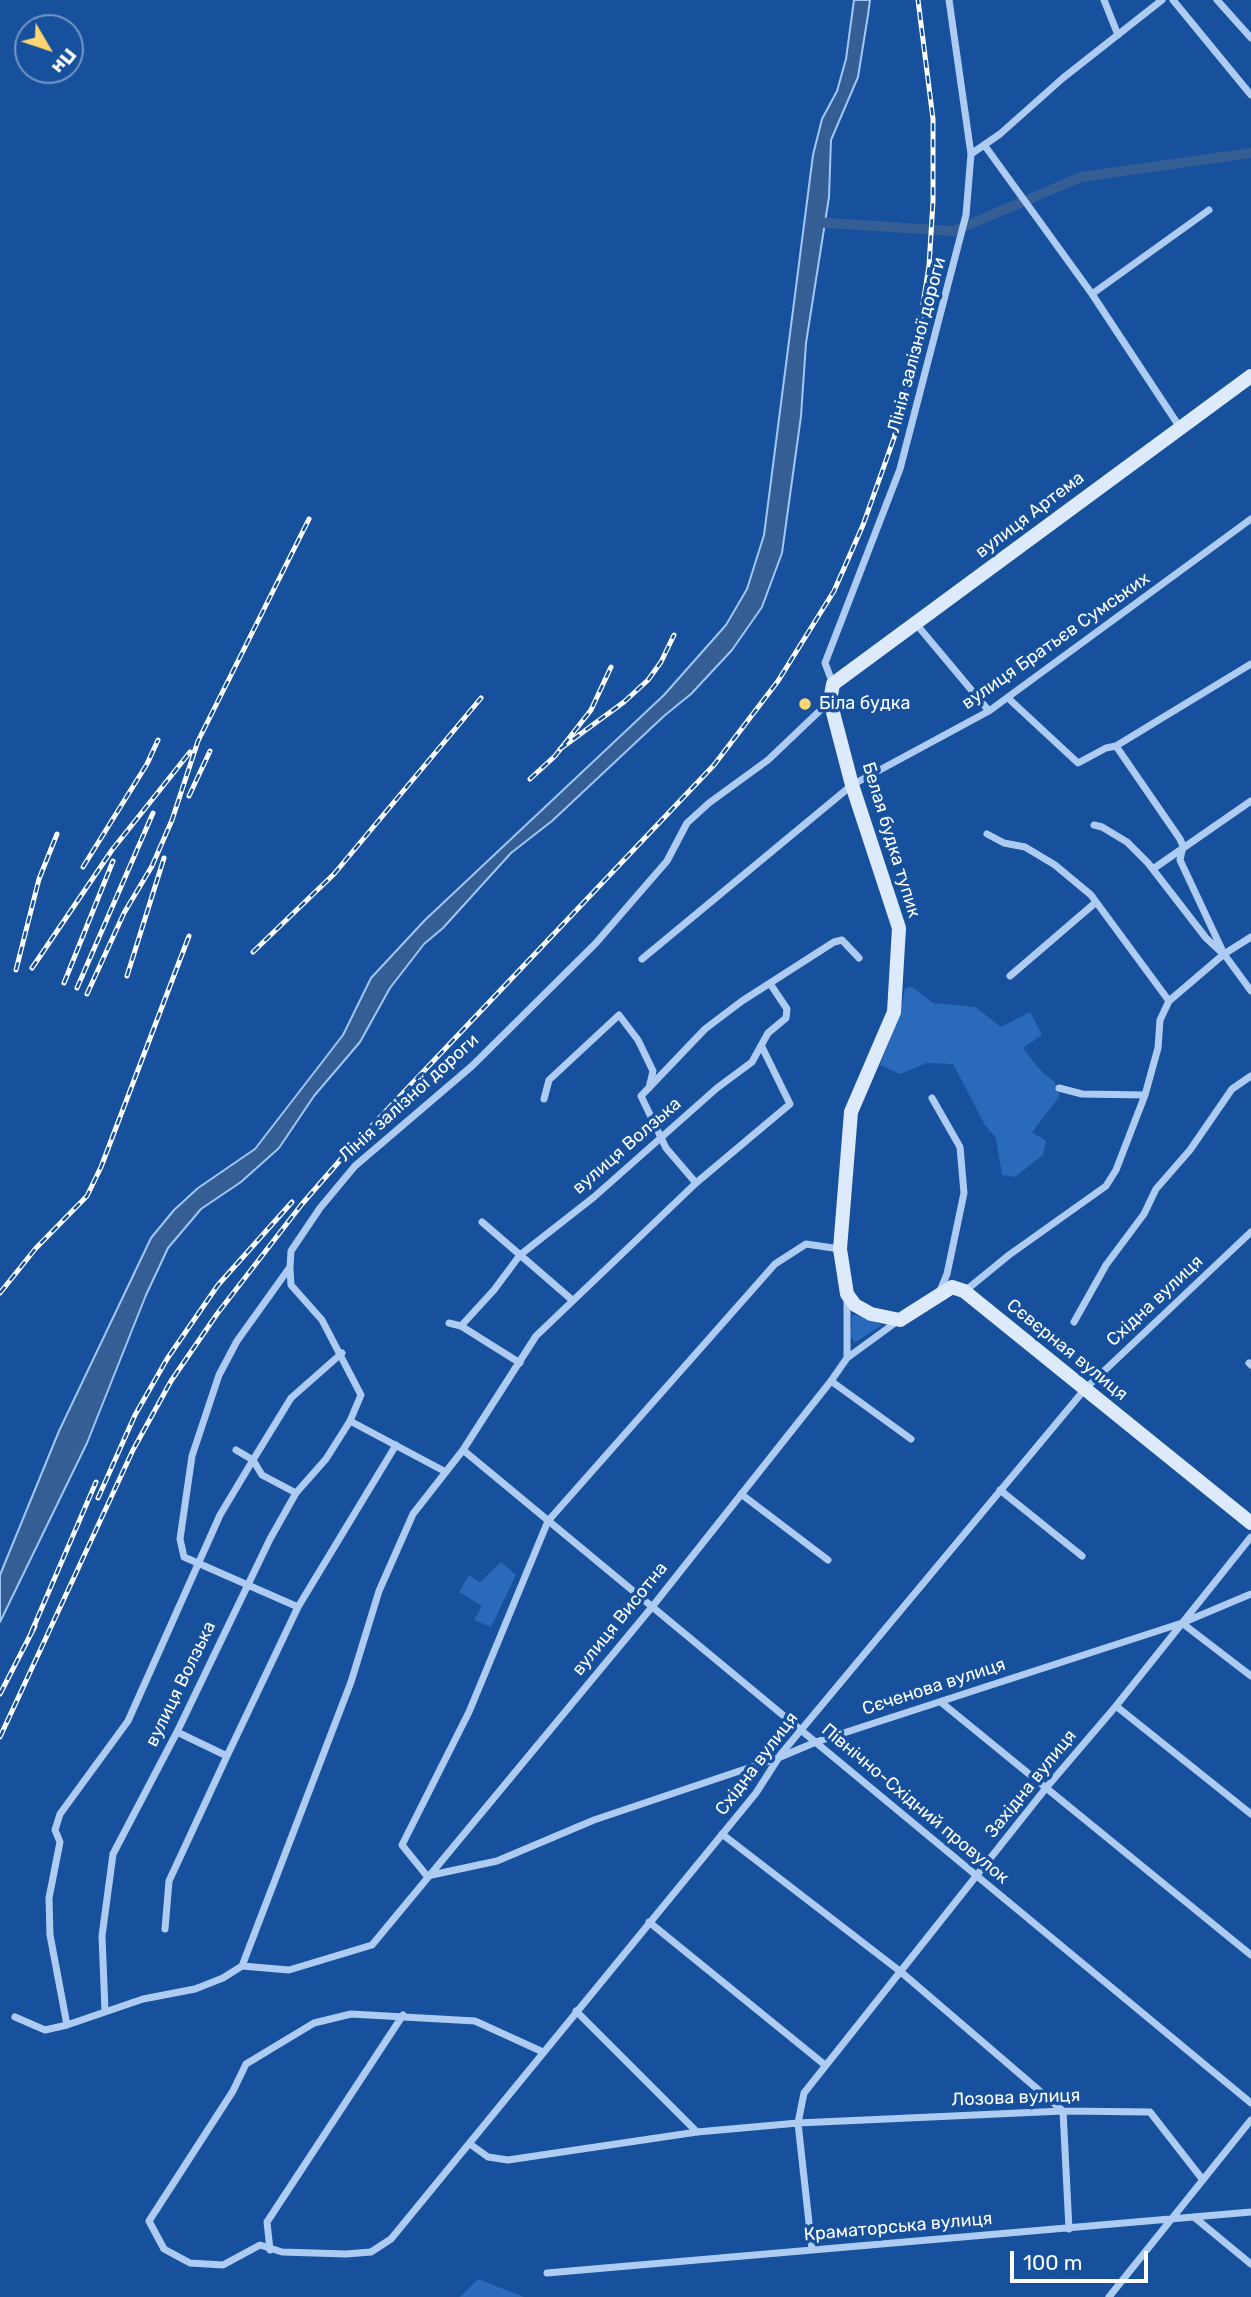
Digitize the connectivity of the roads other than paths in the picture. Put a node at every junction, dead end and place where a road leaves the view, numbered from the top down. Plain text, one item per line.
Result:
1 (949, 0) edge
2 (1104, 0) edge
3 (1162, 0) edge
4 (1173, 0) edge
5 (1217, 0) edge
6 (1118, 35) junction
7 (1251, 38) edge
8 (1251, 95) edge
9 (985, 146) junction
10 (971, 154) junction
11 (1209, 210) dead end
12 (1092, 294) junction
13 (1251, 376) edge
14 (1179, 426) junction
15 (1251, 519) edge
16 (917, 625) junction
17 (1251, 664) edge
18 (833, 684) junction
19 (1008, 698) junction
20 (830, 701) junction
21 (989, 711) junction
22 (1116, 746) junction
23 (852, 785) junction
24 (1251, 801) edge
25 (1094, 825) dead end
26 (987, 834) dead end
27 (1184, 846) junction
28 (1153, 869) junction
29 (1095, 903) junction
30 (1251, 937) edge
31 (1224, 954) junction
32 (859, 958) dead end
33 (642, 959) dead end
34 (1010, 976) dead end
35 (771, 985) junction
36 (1251, 991) edge
37 (1169, 1001) junction
38 (762, 1047) junction
39 (1251, 1076) edge
40 (1059, 1088) dead end
41 (649, 1089) junction
42 (1146, 1095) junction
43 (932, 1098) dead end
44 (544, 1099) dead end
45 (662, 1136) junction
46 (696, 1183) junction
47 (482, 1222) dead end
48 (1251, 1232) edge
49 (840, 1249) junction
50 (520, 1255) junction
51 (290, 1267) junction
52 (964, 1291) junction
53 (847, 1294) junction
54 (939, 1294) junction
55 (571, 1299) junction
56 (900, 1320) junction
57 (1074, 1322) dead end
58 (449, 1323) dead end
59 (460, 1326) junction
60 (342, 1353) junction
61 (847, 1358) junction
62 (520, 1363) junction
63 (831, 1381) junction
64 (1085, 1389) junction
65 (350, 1421) junction
66 (911, 1439) dead end
67 (396, 1446) junction
68 (236, 1450) dead end
69 (463, 1450) junction
70 (253, 1460) junction
71 (444, 1471) junction
72 (1000, 1490) junction
73 (296, 1493) junction
74 (741, 1494) junction
75 (548, 1521) junction
76 (1251, 1523) edge
77 (1251, 1537) edge
78 (1082, 1556) dead end
79 (828, 1560) dead end
80 (198, 1564) junction
81 (247, 1583) junction
82 (1251, 1594) edge
83 (298, 1607) junction
84 (652, 1607) junction
85 (1182, 1623) junction
86 (1251, 1676) edge
87 (942, 1703) junction
88 (1116, 1706) junction
89 (801, 1730) junction
90 (177, 1732) junction
91 (816, 1742) junction
92 (227, 1756) junction
93 (778, 1758) junction
94 (1046, 1788) junction
95 (1251, 1814) edge
96 (723, 1834) junction
97 (427, 1876) junction
98 (978, 1876) junction
99 (649, 1922) junction
100 (165, 1929) dead end
101 (1251, 1955) edge
102 (242, 1966) junction
103 (901, 1972) junction
104 (105, 2011) junction
105 (576, 2011) junction
106 (403, 2015) junction
107 (15, 2017) dead end
108 (67, 2025) junction
109 (543, 2052) junction
110 (825, 2065) junction
111 (1251, 2102) edge
112 (1063, 2110) junction
113 (1251, 2120) edge
114 (798, 2123) junction
115 (697, 2132) junction
116 (470, 2144) junction
117 (1203, 2180) junction
118 (1251, 2212) edge
119 (1194, 2217) junction
120 (1169, 2220) junction
121 (1069, 2229) junction
122 (270, 2250) junction
123 (812, 2250) junction
124 (1251, 2264) edge
125 (547, 2273) dead end
126 (1109, 2297) edge

1 - 10 street, Лінія залізної дороги
2 - 6 street
3 - 6 street
4 - 8 street
5 - 7 street
6 - 9 street
9 - 10 street
9 - 12 street
10 - 18 street, Лінія залізної дороги
11 - 12 street
12 - 14 street
13 - 14 street, вулиця Артема
14 - 16 street, вулиця Артема
15 - 19 street, вулиця Братьєв Сумських
16 - 18 street, вулиця Артема
16 - 21 street
17 - 22 street
18 - 20 street, Белая будка тупик
19 - 21 street, вулиця Братьєв Сумських
19 - 22 street
20 - 23 street, Белая будка тупик
20 - 51 street, Лінія залізної дороги
21 - 23 street, вулиця Братьєв Сумських
22 - 27 street
23 - 33 street, вулиця Братьєв Сумських
23 - 49 street, Белая будка тупик
24 - 27 street
25 - 28 street
26 - 29 street
27 - 28 street
27 - 31 street
28 - 31 street
29 - 34 street
29 - 37 street
30 - 31 street
31 - 36 street
31 - 37 street
32 - 35 street
35 - 38 street, вулиця Волзька
35 - 41 street
37 - 42 street
38 - 45 street, вулиця Волзька
38 - 46 street
39 - 57 street
40 - 42 street
41 - 44 street
41 - 45 street
42 - 52 street
43 - 54 street
45 - 46 street
45 - 50 street, вулиця Волзька
46 - 55 street
47 - 50 street
48 - 64 street, Східна вулиця
49 - 53 street, Белая будка тупик
49 - 75 street
50 - 55 street
50 - 59 street, вулиця Волзька
51 - 60 street
51 - 80 street, Лінія залізної дороги
52 - 54 street
52 - 64 street, Сєвєрная вулиця
53 - 56 street
53 - 61 street
54 - 56 street
55 - 62 street
56 - 61 street, вулиця Висотна
58 - 59 street
59 - 62 street
60 - 65 street, вулиця Волзька
60 - 70 street
61 - 63 street, вулиця Висотна
62 - 69 street
63 - 66 street
63 - 74 street, вулиця Висотна
64 - 72 street, Східна вулиця
64 - 76 street, Сєвєрная вулиця
65 - 67 street
65 - 73 street, вулиця Волзька
67 - 71 street
67 - 83 street
68 - 70 street
69 - 71 street
69 - 75 street, Північно-Східний провулок
70 - 73 street
70 - 80 street
71 - 102 street
72 - 78 street
72 - 89 street, Східна вулиця
73 - 81 street, вулиця Волзька
74 - 79 street
74 - 84 street, вулиця Висотна
75 - 84 street, Північно-Східний провулок
75 - 97 street
77 - 85 street, Західна вулиця
80 - 81 street
80 - 108 street
81 - 83 street
81 - 90 street, вулиця Волзька
82 - 85 street, Сєченова вулиця
83 - 92 street
84 - 89 street, Північно-Східний провулок
84 - 97 street, вулиця Висотна
85 - 86 street
85 - 87 street, Сєченова вулиця
85 - 88 street, Західна вулиця
87 - 91 street, Сєченова вулиця
87 - 94 street
88 - 94 street, Західна вулиця
88 - 95 street
89 - 91 street, Північно-Східний провулок
89 - 93 street, Східна вулиця
90 - 92 street
90 - 104 street, вулиця Волзька
91 - 93 street, Сєченова вулиця
91 - 98 street, Північно-Східний провулок
92 - 100 street
93 - 96 street, Східна вулиця
93 - 97 street, Сєченова вулиця
94 - 98 street, Західна вулиця
94 - 101 street
96 - 99 street, Східна вулиця
96 - 103 street
97 - 102 street, вулиця Висотна
98 - 103 street, Західна вулиця
98 - 111 street, Північно-Східний провулок
99 - 105 street, Східна вулиця
99 - 110 street
102 - 104 street
103 - 110 street, Західна вулиця
103 - 112 street
104 - 108 street
105 - 109 street, Східна вулиця
105 - 115 street
106 - 109 street
106 - 122 street
106 - 122 street, Східна вулиця
107 - 108 street
109 - 116 street, Східна вулиця
110 - 114 street, Західна вулиця
112 - 114 street, Лозова вулиця
112 - 117 street, Лозова вулиця
112 - 121 street
113 - 117 street
114 - 115 street, Лозова вулиця
114 - 123 street
115 - 116 street, Лозова вулиця
116 - 122 street, Східна вулиця
117 - 120 street
118 - 119 street, Краматорська вулиця
119 - 120 street, Краматорська вулиця
119 - 124 street
120 - 121 street, Краматорська вулиця
120 - 126 street
121 - 123 street, Краматорська вулиця
123 - 125 street, Краматорська вулиця

